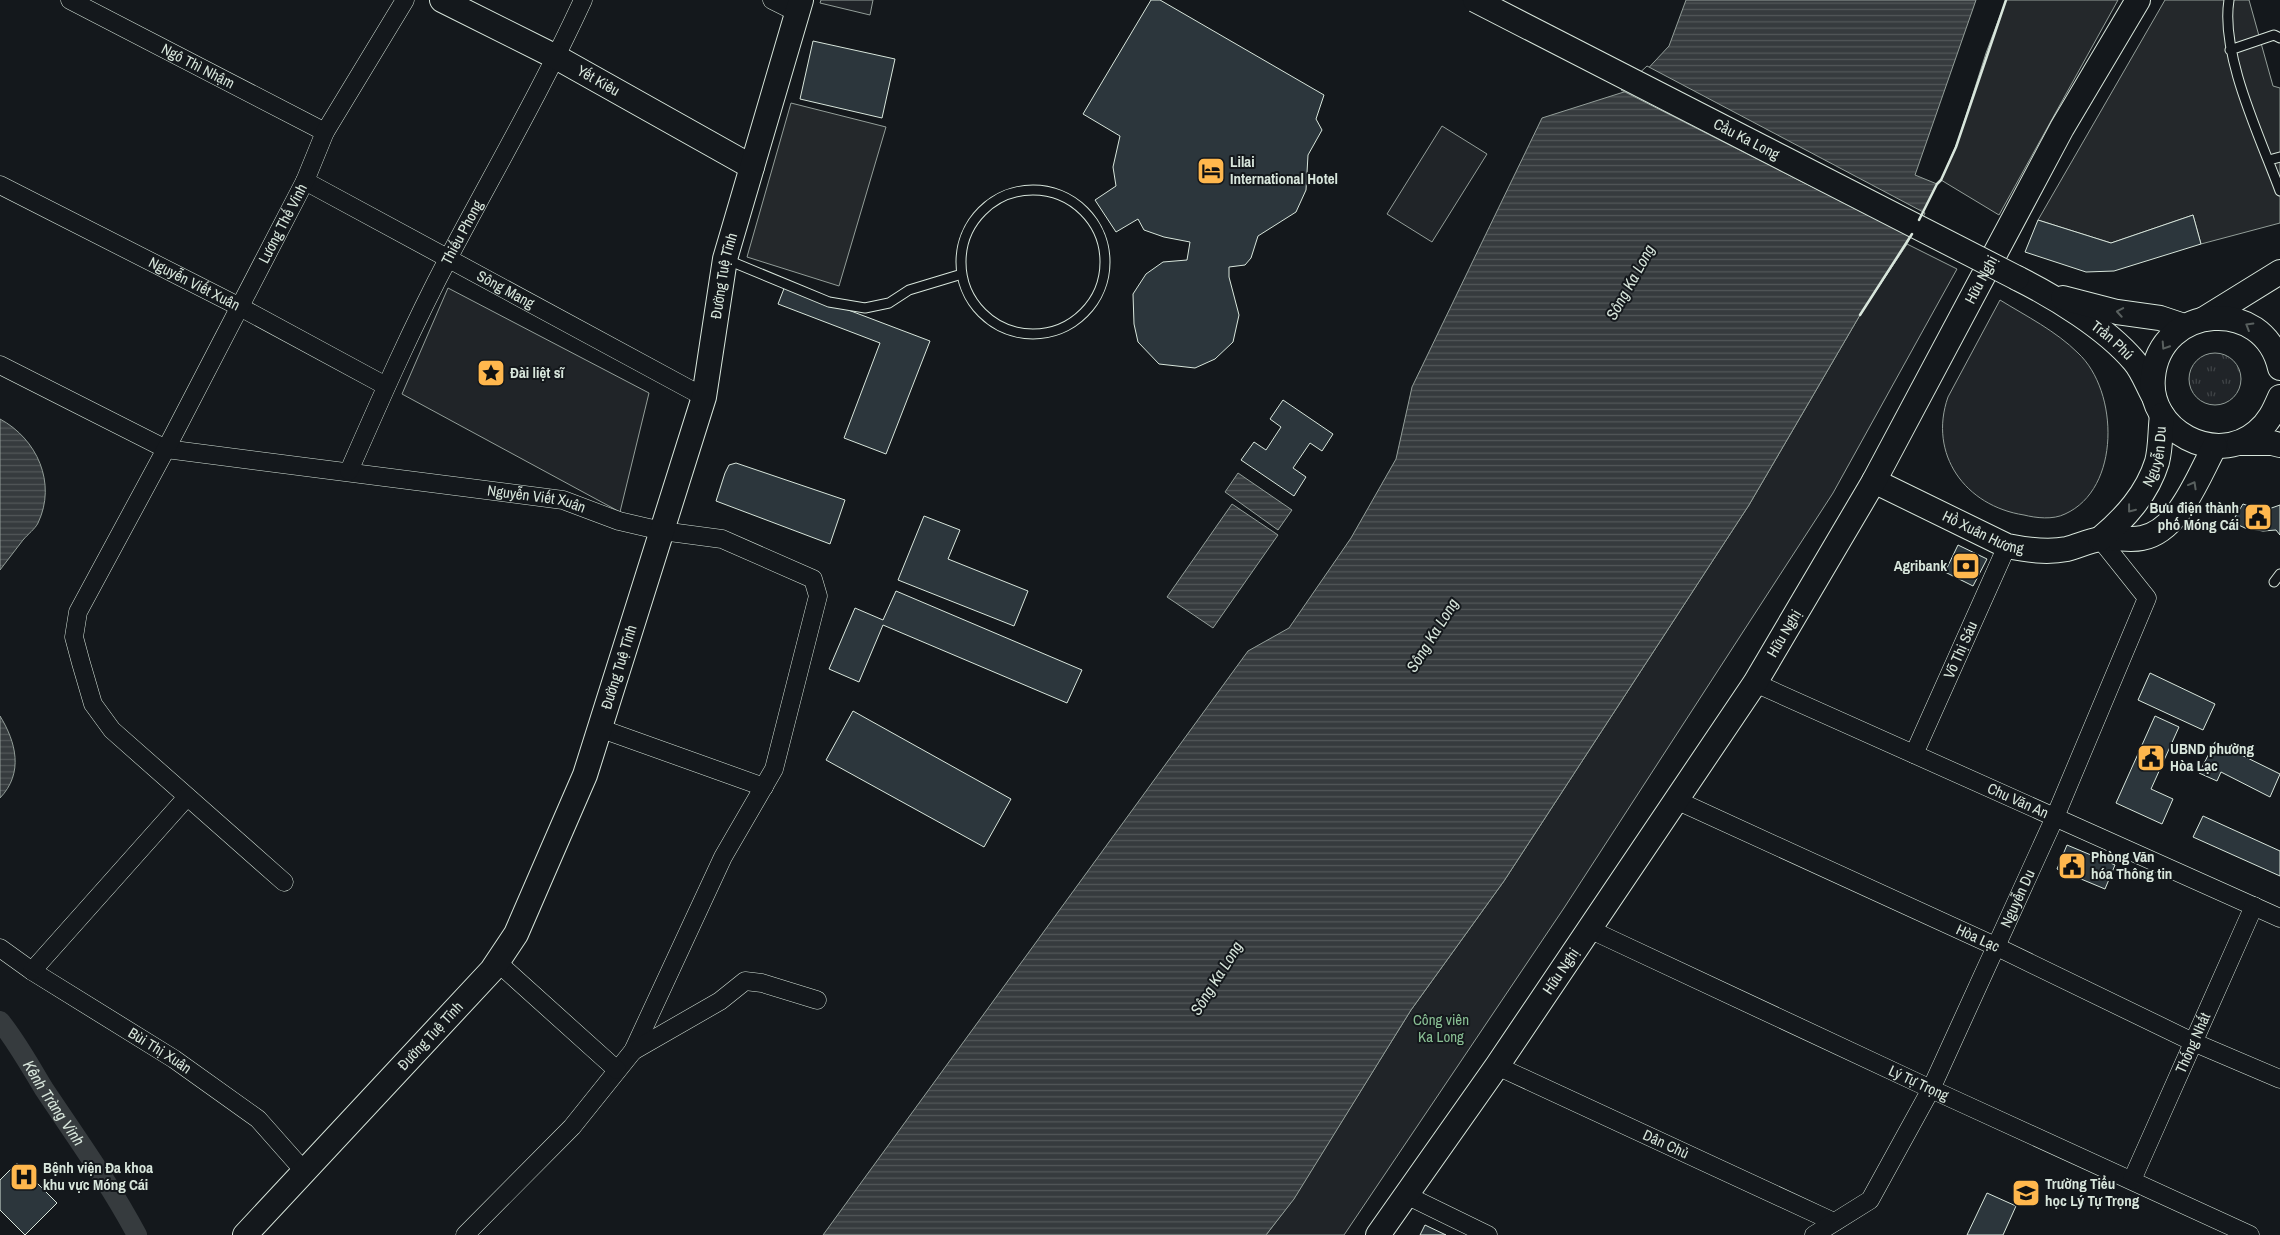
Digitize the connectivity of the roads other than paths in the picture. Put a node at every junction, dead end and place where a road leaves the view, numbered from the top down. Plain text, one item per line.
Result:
1 (70, 0) edge
2 (405, 0) edge
3 (442, 0) edge
4 (583, 0) edge
5 (772, 0) edge
6 (1475, 0) edge
7 (2138, 0) edge
8 (2229, 0) edge
9 (799, 7) edge
10 (2280, 38) edge
11 (2230, 50) junction
12 (556, 57) junction
13 (325, 132) junction
14 (2280, 157) edge
15 (2269, 160) junction
16 (752, 167) junction
17 (305, 181) junction
18 (0, 186) edge
19 (2280, 191) edge
20 (449, 257) junction
21 (725, 259) junction
22 (2280, 272) edge
23 (962, 274) junction
24 (2017, 278) joint
25 (2052, 296) junction
26 (240, 307) junction
27 (2194, 322) junction
28 (2280, 357) edge
29 (0, 365) edge
30 (386, 386) junction
31 (704, 397) junction
32 (2280, 398) edge
33 (2158, 407) junction
34 (2226, 445) junction
35 (2280, 445) edge
36 (166, 449) junction
37 (349, 471) junction
38 (1874, 481) junction
39 (662, 530) junction
40 (2100, 539) junction
41 (2007, 546) junction
42 (1755, 683) junction
43 (599, 728) junction
44 (1914, 754) junction
45 (764, 787) junction
46 (187, 797) junction
47 (1676, 800) junction
48 (2055, 817) junction
49 (284, 882) dead end
50 (2254, 906) junction
51 (2280, 918) edge
52 (1589, 929) junction
53 (1995, 946) junction
54 (0, 948) edge
55 (497, 962) junction
56 (32, 971) junction
57 (816, 1000) dead end
58 (2193, 1042) junction
59 (633, 1051) junction
60 (1497, 1066) junction
61 (617, 1070) junction
62 (2280, 1079) edge
63 (1930, 1090) junction
64 (304, 1171) junction
65 (2132, 1180) junction
66 (1406, 1195) junction
67 (1834, 1222) junction
68 (245, 1235) edge
69 (465, 1235) edge
70 (1378, 1235) edge
71 (1488, 1235) edge
72 (1814, 1235) edge
73 (2250, 1235) edge

1 - 13 street, Ngô Thì Nhậm
2 - 13 street, Lương Thế Vinh
3 - 12 street, Yết Kiêu
4 - 12 street, Thiếu Phong
5 - 9 street
6 - 24 street, Cầu Ka Long, bridge
7 - 38 street, Hữu Nghị
8 - 11 lane
9 - 16 street, Đường Tuệ Tĩnh
10 - 11 lane
11 - 15 lane
12 - 16 street, Yết Kiêu
12 - 20 street, Thiếu Phong
13 - 17 street, Lương Thế Vinh
14 - 15 lane
15 - 19 lane
16 - 21 street, Đường Tuệ Tĩnh
17 - 20 street, Sông Mang
17 - 26 street, Lương Thế Vinh
18 - 26 street, Nguyễn Viết Xuân
20 - 30 street, Thiếu Phong
20 - 31 street, Sông Mang
21 - 23 lane
21 - 31 street, Đường Tuệ Tĩnh
22 - 27 street
23 - 23 lane
24 - 25 street, Trần Phú
27 -> 25 street, Trần Phú
25 - 33 street, Trần Phú
26 - 30 street, Nguyễn Viết Xuân
26 - 36 street, Lương Thế Vinh
28 -> 27 street, Trần Phú
27 -> 33 street, Nguyễn Du
29 - 36 street, Nguyễn Viết Xuân
30 - 37 street, Thiếu Phong
31 - 39 street, Đường Tuệ Tĩnh
32 - 34 street
33 - 34 street, Trần Phú
33 -> 40 street, Nguyễn Du
34 - 35 street, Trần Phú
40 -> 34 street
36 - 37 street, Nguyễn Viết Xuân
36 - 46 street, Lương Thế Vinh
37 - 39 street, Nguyễn Viết Xuân
38 - 41 street, Hồ Xuân Hương
38 - 42 street, Hữu Nghị
39 - 43 street, Đường Tuệ Tĩnh
39 - 45 street, Nguyễn Viết Xuân
40 - 41 street, Hồ Xuân Hương
40 - 48 street, Nguyễn Du
41 - 44 street, Võ Thị Sáu
42 - 44 street, Chu Văn An
42 - 47 street, Hữu Nghị
43 - 45 street
43 - 55 street, Đường Tuệ Tĩnh
44 - 48 street, Chu Văn An
45 - 59 street, Nguyễn Viết Xuân
46 - 49 street, Lương Thế Vinh
46 - 56 street
47 - 52 street, Hữu Nghị
47 - 53 street, Hòa Lạc
48 - 50 street, Chu Văn An
48 - 53 street, Nguyễn Du
50 - 51 street, Chu Văn An
50 - 58 street, Thống Nhất
52 - 60 street, Hữu Nghị
52 - 63 street, Lý Tự Trọng
53 - 58 street, Hòa Lạc
53 - 63 street, Nguyễn Du
54 - 56 street, Bùi Thị Xuân
55 - 61 street
55 - 64 street, Đường Tuệ Tĩnh
56 - 64 street, Bùi Thị Xuân
57 - 59 street
58 - 62 street, Hòa Lạc
58 - 65 street, Thống Nhất
59 - 61 street
60 - 66 street, Hữu Nghị
60 - 67 street, Dân Chủ
61 - 69 street
63 - 65 street, Lý Tự Trọng
63 - 67 street, Nguyễn Du
64 - 68 street, Đường Tuệ Tĩnh
65 - 73 street, Lý Tự Trọng
66 - 70 street, Hữu Nghị
66 - 71 street
67 - 72 street, Nguyễn Du

